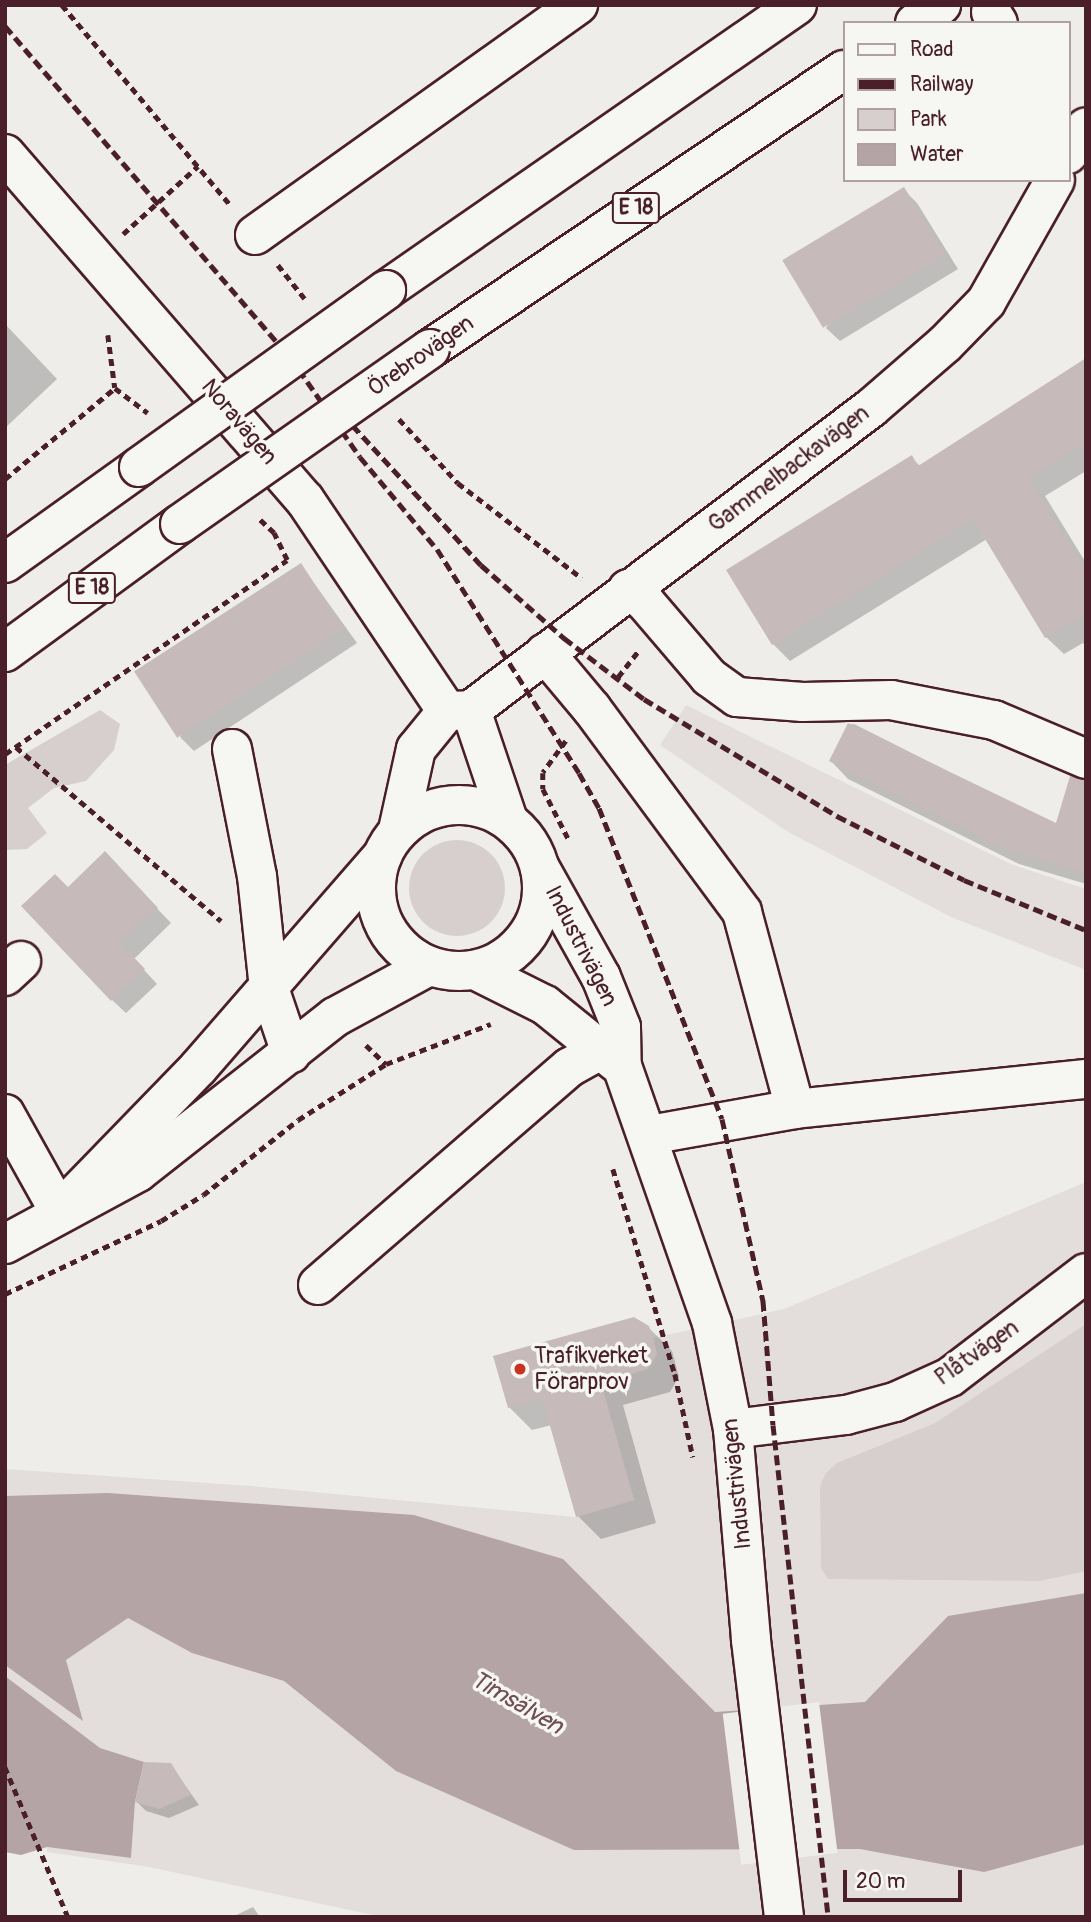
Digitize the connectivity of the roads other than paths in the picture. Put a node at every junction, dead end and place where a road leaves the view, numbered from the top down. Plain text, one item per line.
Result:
1 (578, 5) edge
2 (797, 5) edge
3 (941, 5) edge
4 (918, 21) edge
5 (842, 71) edge
6 (11, 170) edge
7 (1054, 182) edge
8 (255, 235) dead end
9 (5, 563) edge
10 (620, 595) junction
11 (5, 652) edge
12 (545, 653) junction
13 (459, 710) junction
14 (232, 749) dead end
15 (1086, 759) edge
16 (508, 820) junction
17 (390, 843) junction
18 (540, 868) junction
19 (429, 966) junction
20 (477, 971) junction
21 (268, 974) junction
22 (291, 1054) junction
23 (610, 1058) junction
24 (1086, 1079) edge
25 (795, 1109) junction
26 (5, 1114) edge
27 (649, 1135) junction
28 (60, 1213) junction
29 (5, 1244) edge
30 (1086, 1273) edge
31 (318, 1285) dead end
32 (733, 1429) junction
33 (784, 1917) edge

1 - 8 main road
2 - 9 main road, bridge
3 - 4 main road
5 - 11 main road, Örebrovägen / E 18, bridge
6 - 13 main road, Noravägen
7 - 10 main road, Gammelbackavägen
10 - 12 main road, Gammelbackavägen
10 - 15 main road
12 - 13 main road, Gammelbackavägen
12 - 25 main road
13 - 16 main road, Noravägen
13 - 17 main road
14 - 21 main road
16 - 17 main road
16 - 18 main road
17 - 19 main road
17 - 21 main road
18 - 20 main road
18 - 23 main road, Industrivägen
19 - 20 main road
19 - 22 main road
20 - 23 main road, Industrivägen
21 - 22 main road
21 - 28 main road
22 - 28 main road
23 - 27 main road, Industrivägen
23 - 31 main road
24 - 25 main road
25 - 27 main road
26 - 28 main road
27 - 32 main road, Industrivägen
28 - 29 main road
30 - 32 main road, Plåtvägen
32 - 33 main road, Industrivägen

